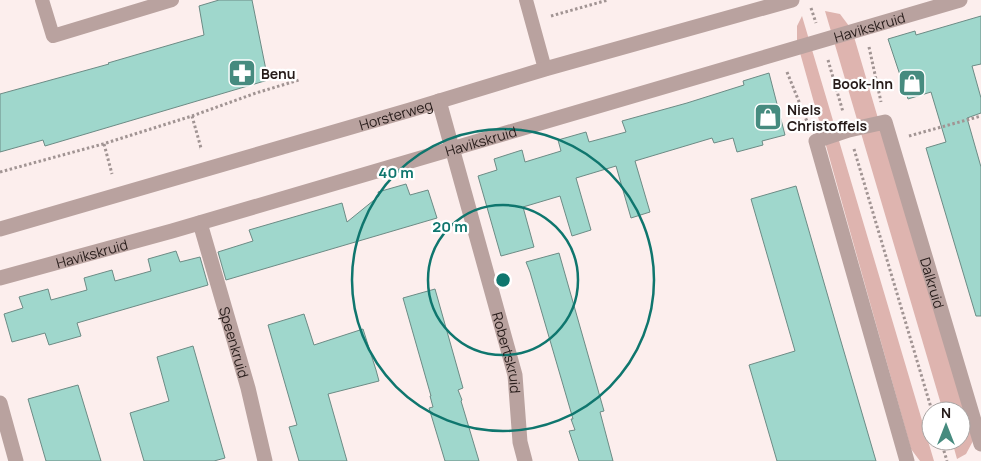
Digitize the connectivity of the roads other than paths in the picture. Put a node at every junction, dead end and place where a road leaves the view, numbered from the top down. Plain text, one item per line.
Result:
1 (42, 0) edge
2 (172, 0) edge
3 (526, 0) edge
4 (792, 0) edge
5 (960, 0) edge
6 (545, 69) junction
7 (439, 102) junction
8 (453, 149) junction
9 (200, 222) junction
10 (0, 230) edge
11 (0, 278) edge
12 (0, 403) edge
13 (981, 444) edge
14 (16, 461) edge
15 (265, 461) edge
16 (525, 461) edge
17 (906, 461) edge

1 - 2 lane
3 - 6 lane
4 - 6 street, Horsterweg
5 - 8 street, Havikskruid
6 - 7 street, Horsterweg
7 - 8 street, Robertskruid
7 - 10 street, Horsterweg
8 - 9 street, Havikskruid
8 - 16 street, Robertskruid
9 - 11 street, Havikskruid
9 - 15 street, Speenkruid
12 - 14 street
13 - 17 street, Dalkruid

